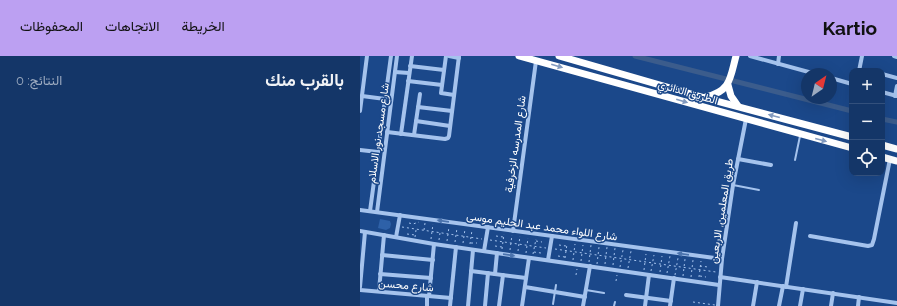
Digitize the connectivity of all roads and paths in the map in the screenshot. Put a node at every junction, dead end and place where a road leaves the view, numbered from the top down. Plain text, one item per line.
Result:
1 (367, 56) edge
2 (391, 56) edge
3 (397, 56) edge
4 (412, 56) edge
5 (446, 56) edge
6 (449, 56) edge
7 (519, 56) edge
8 (559, 56) edge
9 (736, 56) edge
10 (750, 56) edge
11 (779, 56) edge
12 (862, 56) edge
13 (894, 56) edge
14 (459, 57) edge
15 (757, 57) edge
16 (897, 58) edge
17 (536, 60) junction
18 (778, 64) junction
19 (410, 66) junction
20 (860, 68) edge
21 (444, 70) junction
22 (801, 70) edge
23 (395, 72) junction
24 (409, 73) junction
25 (885, 75) edge
26 (897, 78) edge
27 (362, 80) edge
28 (408, 80) junction
29 (837, 80) edge
30 (849, 83) edge
31 (442, 85) junction
32 (728, 85) junction
33 (897, 86) edge
34 (885, 93) edge
35 (420, 94) dead end
36 (454, 95) junction
37 (362, 96) junction
38 (896, 96) edge
39 (705, 98) junction
40 (385, 99) junction
41 (738, 106) junction
42 (360, 107) edge
43 (418, 107) junction
44 (360, 111) edge
45 (452, 111) junction
46 (746, 119) junction
47 (416, 122) junction
48 (450, 126) junction
49 (387, 132) junction
50 (401, 134) junction
51 (800, 134) junction
52 (414, 135) junction
53 (849, 136) edge
54 (885, 146) edge
55 (849, 147) edge
56 (897, 149) edge
57 (360, 150) edge
58 (378, 152) junction
59 (738, 159) junction
60 (796, 160) dead end
61 (894, 160) edge
62 (770, 165) dead end
63 (733, 185) junction
64 (759, 190) dead end
65 (360, 210) edge
66 (370, 212) junction
67 (377, 212) junction
68 (400, 215) junction
69 (434, 220) junction
70 (449, 222) junction
71 (409, 223) dead end
72 (457, 223) junction
73 (796, 223) dead end
74 (465, 224) junction
75 (473, 225) junction
76 (398, 227) junction
77 (488, 227) junction
78 (416, 229) junction
79 (424, 230) junction
80 (505, 230) junction
81 (513, 230) junction
82 (362, 232) edge
83 (432, 232) junction
84 (520, 232) junction
85 (440, 233) junction
86 (529, 233) junction
87 (407, 234) dead end
88 (448, 234) junction
89 (536, 234) junction
90 (384, 235) junction
91 (415, 235) junction
92 (456, 235) junction
93 (464, 236) junction
94 (496, 236) dead end
95 (552, 236) junction
96 (810, 236) dead end
97 (396, 237) junction
98 (471, 237) junction
99 (504, 237) junction
100 (568, 238) junction
101 (486, 239) junction
102 (576, 239) junction
103 (584, 240) junction
104 (415, 241) junction
105 (535, 241) junction
106 (592, 241) junction
107 (503, 242) junction
108 (542, 242) dead end
109 (600, 242) junction
110 (470, 243) junction
111 (477, 243) dead end
112 (511, 243) junction
113 (434, 244) junction
114 (519, 244) junction
115 (608, 244) junction
116 (527, 245) junction
117 (559, 245) dead end
118 (616, 245) junction
119 (446, 246) junction
120 (495, 246) dead end
121 (534, 246) junction
122 (567, 246) junction
123 (623, 246) junction
124 (455, 247) junction
125 (502, 247) junction
126 (631, 247) junction
127 (462, 248) junction
128 (550, 248) junction
129 (471, 249) junction
130 (647, 249) junction
131 (654, 250) junction
132 (484, 251) junction
133 (566, 251) junction
134 (663, 251) junction
135 (534, 252) junction
136 (574, 252) junction
137 (670, 252) junction
138 (499, 253) junction
139 (541, 253) dead end
140 (582, 253) junction
141 (678, 253) junction
142 (590, 254) junction
143 (686, 254) junction
144 (382, 255) junction
145 (509, 255) junction
146 (598, 255) junction
147 (361, 256) edge
148 (517, 256) junction
149 (558, 256) dead end
150 (606, 256) junction
151 (694, 256) junction
152 (566, 257) junction
153 (702, 257) junction
154 (529, 258) junction
155 (614, 258) junction
156 (622, 259) junction
157 (722, 259) junction
158 (433, 260) junction
159 (548, 260) junction
160 (629, 260) junction
161 (645, 262) junction
162 (565, 263) junction
163 (653, 263) junction
164 (572, 264) junction
165 (661, 264) junction
166 (579, 265) junction
167 (589, 266) junction
168 (668, 266) junction
169 (700, 266) junction
170 (596, 267) junction
171 (676, 267) junction
172 (708, 267) dead end
173 (604, 268) junction
174 (684, 268) junction
175 (692, 269) junction
176 (612, 270) junction
177 (619, 270) junction
178 (700, 270) junction
179 (471, 271) junction
180 (628, 272) junction
181 (488, 273) junction
182 (380, 274) junction
183 (495, 274) junction
184 (643, 274) junction
185 (503, 275) junction
186 (576, 275) dead end
187 (650, 275) junction
188 (720, 275) junction
189 (659, 276) junction
190 (699, 276) junction
191 (667, 277) junction
192 (706, 277) dead end
193 (431, 278) junction
194 (526, 278) junction
195 (674, 278) junction
196 (683, 280) junction
197 (616, 281) dead end
198 (690, 281) junction
199 (698, 282) junction
200 (757, 282) junction
201 (556, 285) dead end
202 (719, 285) junction
203 (785, 286) junction
204 (524, 287) junction
205 (360, 288) edge
206 (803, 289) junction
207 (586, 290) junction
208 (378, 291) junction
209 (555, 292) junction
210 (604, 293) dead end
211 (833, 294) junction
212 (626, 295) dead end
213 (428, 296) junction
214 (584, 297) junction
215 (859, 297) junction
216 (451, 298) junction
217 (646, 298) junction
218 (614, 302) dead end
219 (693, 302) dead end
220 (701, 303) junction
221 (897, 303) edge
222 (553, 304) dead end
223 (670, 304) edge
224 (888, 304) edge
225 (426, 306) edge
226 (450, 306) edge
227 (468, 306) edge
228 (485, 306) edge
229 (500, 306) edge
230 (522, 306) edge
231 (583, 306) edge
232 (614, 306) edge
233 (645, 306) edge
234 (701, 306) edge
235 (718, 306) edge
236 (754, 306) edge
237 (779, 306) edge
238 (800, 306) edge
239 (831, 306) edge
240 (858, 306) edge

1 - 27 street
2 - 40 street, شارع مسجد نور الاسلام
3 - 23 street, شارع مسجد نور الاسلام
4 - 19 street
5 - 21 street
6 - 14 street
7 - 17 highway, الطريق الدائري
8 - 39 highway, الطريق الدائري
9 - 32 highway
10 - 15 street
11 - 18 street
12 - 20 street
13 - 16 street
14 - 36 street
15 - 18 street
17 -> 46 highway, الطريق الدائري
17 - 81 street, شارع المدرسه الزخرفية
18 - 22 street
19 - 21 street
19 - 24 street
21 - 31 street
23 - 24 street
23 - 49 street, شارع مسجد نور الاسلام
24 - 28 street
25 - 26 street
27 - 37 street
28 - 31 street
28 - 50 street
29 - 30 street
31 - 36 street
32 - 39 highway
32 - 41 highway
33 - 38 street
34 - 38 street
35 - 43 street
36 - 45 street
37 - 40 street
37 - 42 street
39 - 41 highway, الطريق الدائري
40 - 58 street, شارع مسجد نور الاسلام
53 -> 41 highway, الطريق الدائري
42 - 44 street
43 - 45 street
43 - 47 street
45 - 48 street
46 - 51 highway, الطريق الدائري
46 - 59 street, طريق المعلمين, الاربعين
47 - 48 street
47 - 52 street
48 - 52 street
49 - 50 street
49 - 67 street, شارع مسجد نور الاسلام
50 - 52 street
51 -> 55 highway, الطريق الدائري
51 - 60 lane
54 - 56 highway
57 - 58 street
58 - 66 street, شارع مسجد نور الاسلام
59 - 62 street
59 - 63 street, طريق المعلمين, الاربعين
61 - 96 street
63 - 64 lane
63 - 157 street, طريق المعلمين, الاربعين
65 - 66 street, شارع اللواء محمد عبد الحليم موسى
66 - 67 street, شارع اللواء محمد عبد الحليم موسى
67 - 68 street, شارع اللواء محمد عبد الحليم موسى
68 - 69 street, شارع اللواء محمد عبد الحليم موسى
68 - 76 street
70 -> 69 street, شارع اللواء محمد عبد الحليم موسى
69 - 83 path
70 - 72 street, شارع اللواء محمد عبد الحليم موسى
70 - 88 path
71 - 79 path
72 - 74 street, شارع اللواء محمد عبد الحليم موسى
72 - 92 path
73 - 203 street
74 - 75 street, شارع اللواء محمد عبد الحليم موسى
74 - 93 path
75 - 77 street, شارع اللواء محمد عبد الحليم موسى
75 - 98 path
76 - 78 path
76 - 97 street
77 - 80 street, شارع اللواء محمد عبد الحليم موسى
77 - 101 street
78 - 79 path
78 - 91 path
79 - 83 path
80 - 81 street, شارع اللواء محمد عبد الحليم موسى
80 - 99 path
81 - 84 street, شارع اللواء محمد عبد الحليم موسى
81 - 112 path
82 - 90 street
82 - 147 street
83 - 85 path
83 - 113 path
84 - 86 street, شارع اللواء محمد عبد الحليم موسى
84 - 114 path
85 - 88 path
85 - 113 path
86 - 89 street, شارع اللواء محمد عبد الحليم موسى
86 - 116 path
87 - 91 path
88 - 92 path
88 - 119 path
89 - 95 street, شارع اللواء محمد عبد الحليم موسى
89 - 105 path
90 - 97 street
90 - 144 street
91 - 104 path
92 - 93 path
92 - 124 path
93 - 98 path
93 - 127 path
94 - 99 path
95 - 100 street, شارع اللواء محمد عبد الحليم موسى
95 - 128 street
97 - 104 street
98 - 101 path
98 - 110 path
99 - 107 path
100 - 102 street, شارع اللواء محمد عبد الحليم موسى
100 - 122 path
101 - 107 path
101 - 132 street
102 - 103 street, شارع اللواء محمد عبد الحليم موسى
102 - 136 path
103 - 106 street, شارع اللواء محمد عبد الحليم موسى
103 - 140 path
104 - 113 street
105 - 108 path
105 - 121 path
106 - 109 street, شارع اللواء محمد عبد الحليم موسى
106 - 142 path
107 - 112 path
107 - 125 path
109 - 115 street, شارع اللواء محمد عبد الحليم موسى
109 - 146 path
110 - 111 path
110 - 129 path
112 - 114 path
112 - 145 path
113 - 119 street
113 - 158 street
114 - 116 path
114 - 148 path
115 - 118 street, شارع اللواء محمد عبد الحليم موسى
115 - 150 path
116 - 121 path
116 - 154 path
117 - 122 path
118 - 123 street, شارع اللواء محمد عبد الحليم موسى
118 - 155 path
119 - 124 street
120 - 125 path
121 - 128 path
121 - 135 path
122 - 133 path
123 - 126 street, شارع اللواء محمد عبد الحليم موسى
123 - 156 path
124 - 127 street
124 - 216 street
125 - 138 path
126 - 130 street, شارع اللواء محمد عبد الحليم موسى
126 - 160 path
127 - 129 street
128 - 133 path
128 - 159 street
129 - 132 street
129 - 179 street
130 - 131 street, شارع اللواء محمد عبد الحليم موسى
130 - 161 path
131 - 134 street, شارع اللواء محمد عبد الحليم موسى
131 - 163 path
132 - 138 street
133 - 136 path
133 - 152 path
134 - 137 street, شارع اللواء محمد عبد الحليم موسى
134 - 165 path
135 - 139 path
135 - 154 path
136 - 140 path
136 - 164 path
137 - 141 street, شارع اللواء محمد عبد الحليم موسى
137 - 168 path
138 -> 145 street
138 - 183 street
140 - 142 path
140 - 166 path
143 -> 141 street, شارع اللواء محمد عبد الحليم موسى
141 - 171 path
142 - 146 path
142 - 167 path
143 - 151 street, شارع اللواء محمد عبد الحليم موسى
143 - 174 path
144 - 158 street
144 - 182 street
145 - 148 street
146 - 150 path
146 - 170 path
147 - 205 street
148 - 154 street
149 - 152 path
150 - 155 path
150 - 173 path
151 - 153 street, شارع اللواء محمد عبد الحليم موسى
151 - 175 path
152 - 162 path
153 - 157 street, شارع اللواء محمد عبد الحليم موسى
153 - 169 path
154 - 159 street
154 - 194 street
155 - 156 path
155 - 176 path
156 - 160 path
156 - 177 path
157 - 188 street, طريق المعلمين, الاربعين
158 - 193 street
159 - 162 street
160 - 161 path
160 - 180 path
161 - 163 path
161 - 184 path
162 - 164 street
163 - 165 path
163 - 187 path
164 - 166 street
165 - 168 path
165 - 189 path
166 - 167 street
166 - 186 path
167 - 170 street
167 - 207 street
168 - 171 path
168 - 191 path
169 - 172 path
169 - 178 path
170 - 173 street
171 - 174 path
171 - 195 path
173 - 176 street
174 - 175 path
174 - 196 path
175 - 178 path
175 - 198 path
176 - 177 street
177 - 180 street
177 - 197 path
178 - 188 path
178 - 190 path
179 - 181 street
179 - 227 street
180 - 184 street
181 - 183 street
181 - 228 street
182 - 193 street
182 - 208 street
183 - 185 street
184 - 187 street
185 - 194 street
185 - 229 street
187 - 189 street
187 - 217 street
188 - 200 street
188 - 202 street, طريق المعلمين, الاربعين
189 - 191 street
190 - 192 path
190 - 199 path
191 - 195 street
193 - 213 street
194 - 204 street
195 - 196 street
195 - 223 street
196 - 198 street
198 - 199 street
199 - 202 street
200 - 203 street
200 - 236 street
201 - 209 lane
202 - 235 street, طريق المعلمين, الاربعين
203 - 206 street
203 - 237 street
204 - 209 street
204 - 230 street
205 - 208 street, شارع محسن
206 - 211 street
206 - 238 street
207 - 210 lane
207 - 214 street
208 - 213 street, شارع محسن
209 - 214 street
209 - 222 lane
211 - 215 street
211 - 239 street
212 - 217 street
213 - 216 street, شارع محسن
213 - 225 street
214 - 231 street
215 - 224 street
215 - 240 street
216 - 226 street
217 - 223 street
217 - 233 street
218 - 232 lane
219 - 220 path
220 - 234 path
220 - 235 path
221 - 224 street

